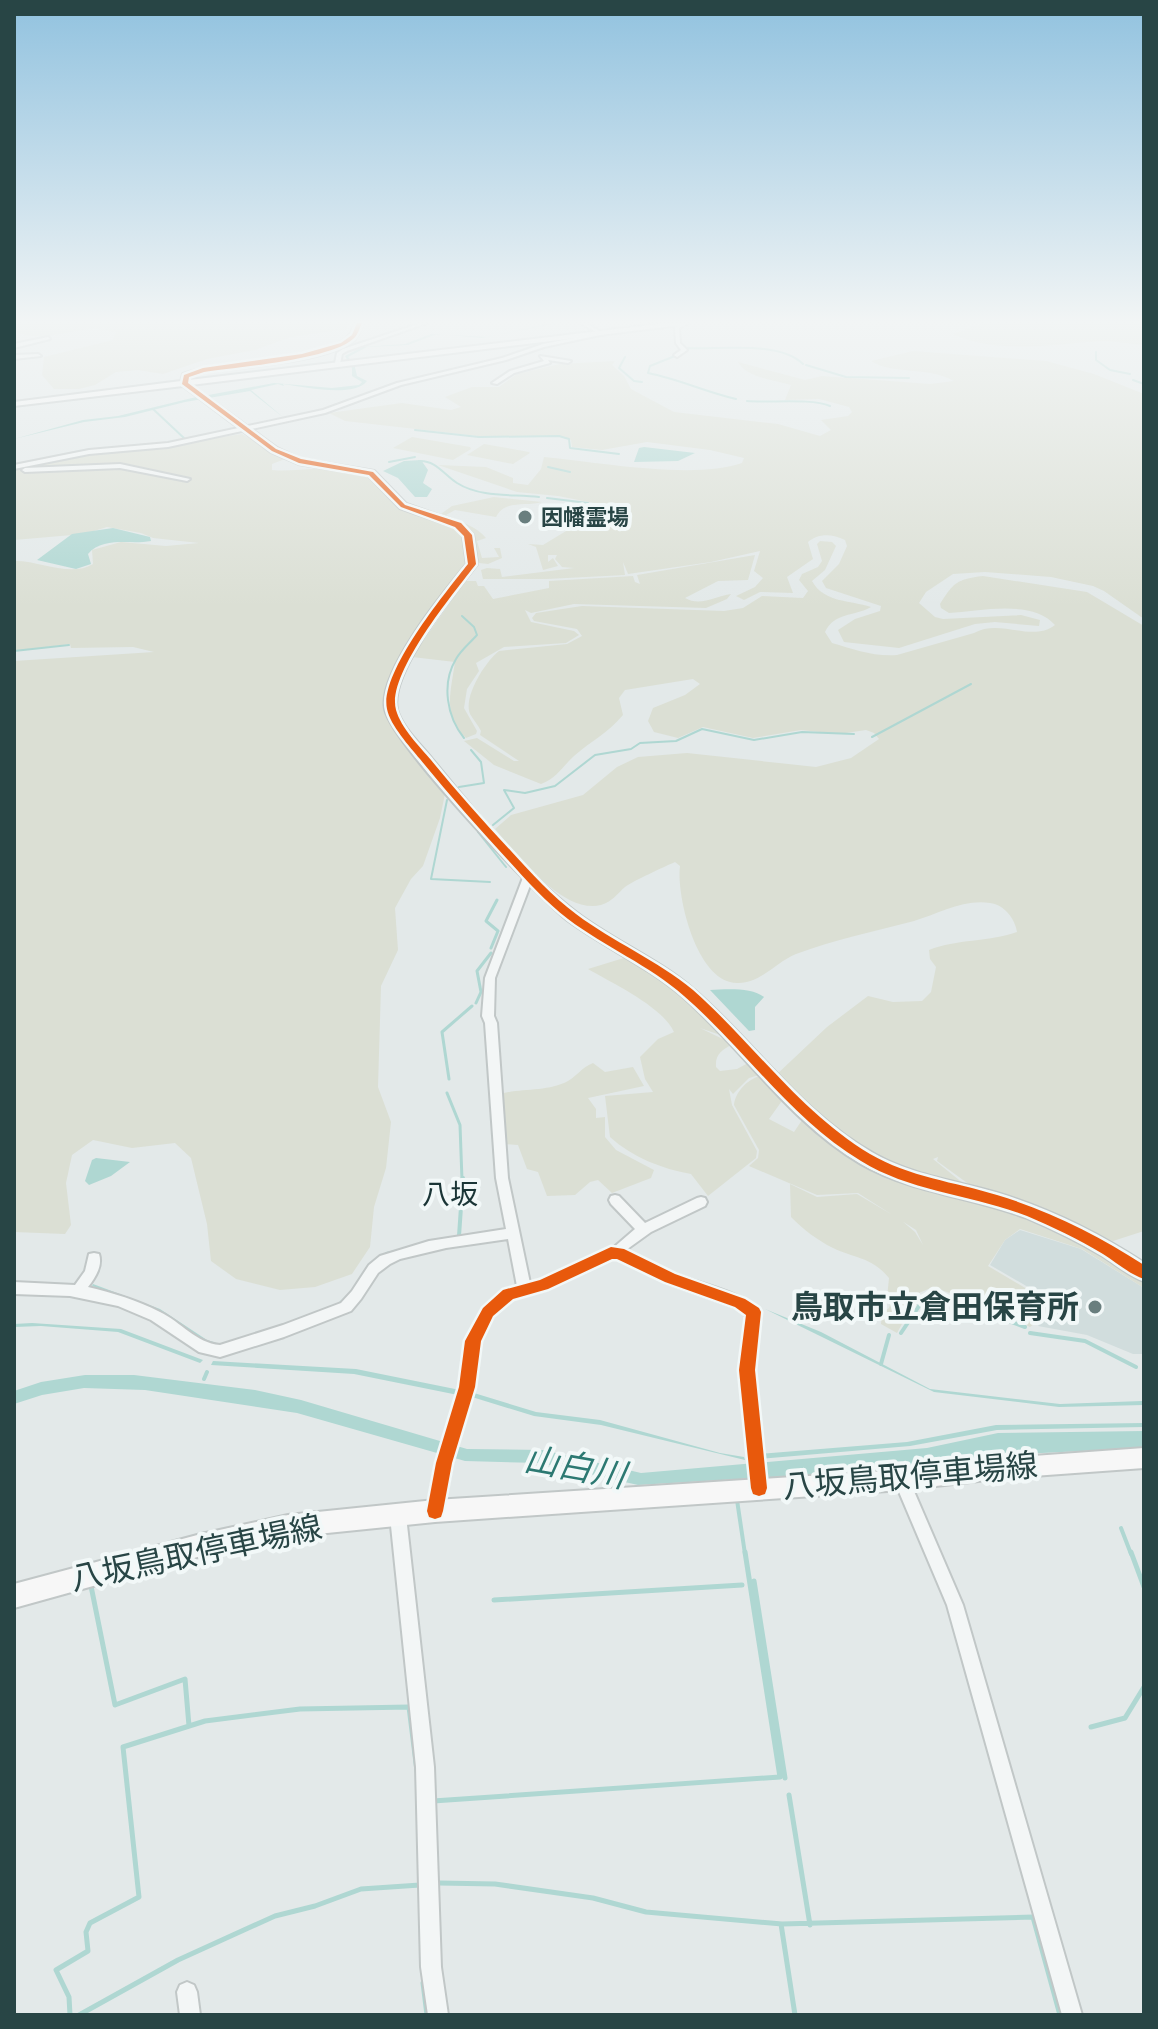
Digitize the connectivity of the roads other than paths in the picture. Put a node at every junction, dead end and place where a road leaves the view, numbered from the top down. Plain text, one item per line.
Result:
1 (227, 418) edge
2 (294, 418) edge
3 (241, 429) junction
4 (14, 469) edge
5 (187, 479) dead end
6 (529, 875) junction
7 (615, 1200) dead end
8 (701, 1202) dead end
9 (645, 1231) junction
10 (511, 1233) junction
11 (616, 1253) junction
12 (94, 1258) dead end
13 (1144, 1273) edge
14 (524, 1287) junction
15 (14, 1288) edge
16 (80, 1289) junction
17 (1144, 1458) edge
18 (902, 1480) junction
19 (759, 1488) junction
20 (435, 1511) junction
21 (398, 1516) junction
22 (14, 1596) edge
23 (187, 1992) dead end
24 (190, 2015) edge
25 (438, 2015) edge
26 (1072, 2015) edge

1 - 3 street
2 - 3 street
3 - 4 street
3 - 6 street
4 - 5 street
6 - 10 street
6 - 13 street
7 - 9 street
8 - 9 street
9 - 11 street
10 - 14 street
10 - 16 street
11 - 14 street
11 - 19 street
12 - 16 street
14 - 20 street
15 - 16 street
17 - 18 street, 八坂鳥取停車場線
18 - 19 street, 八坂鳥取停車場線
18 - 26 street
19 - 20 street, 八坂鳥取停車場線
20 - 21 street, 八坂鳥取停車場線
21 - 22 street, 八坂鳥取停車場線
21 - 25 street
23 - 24 street

